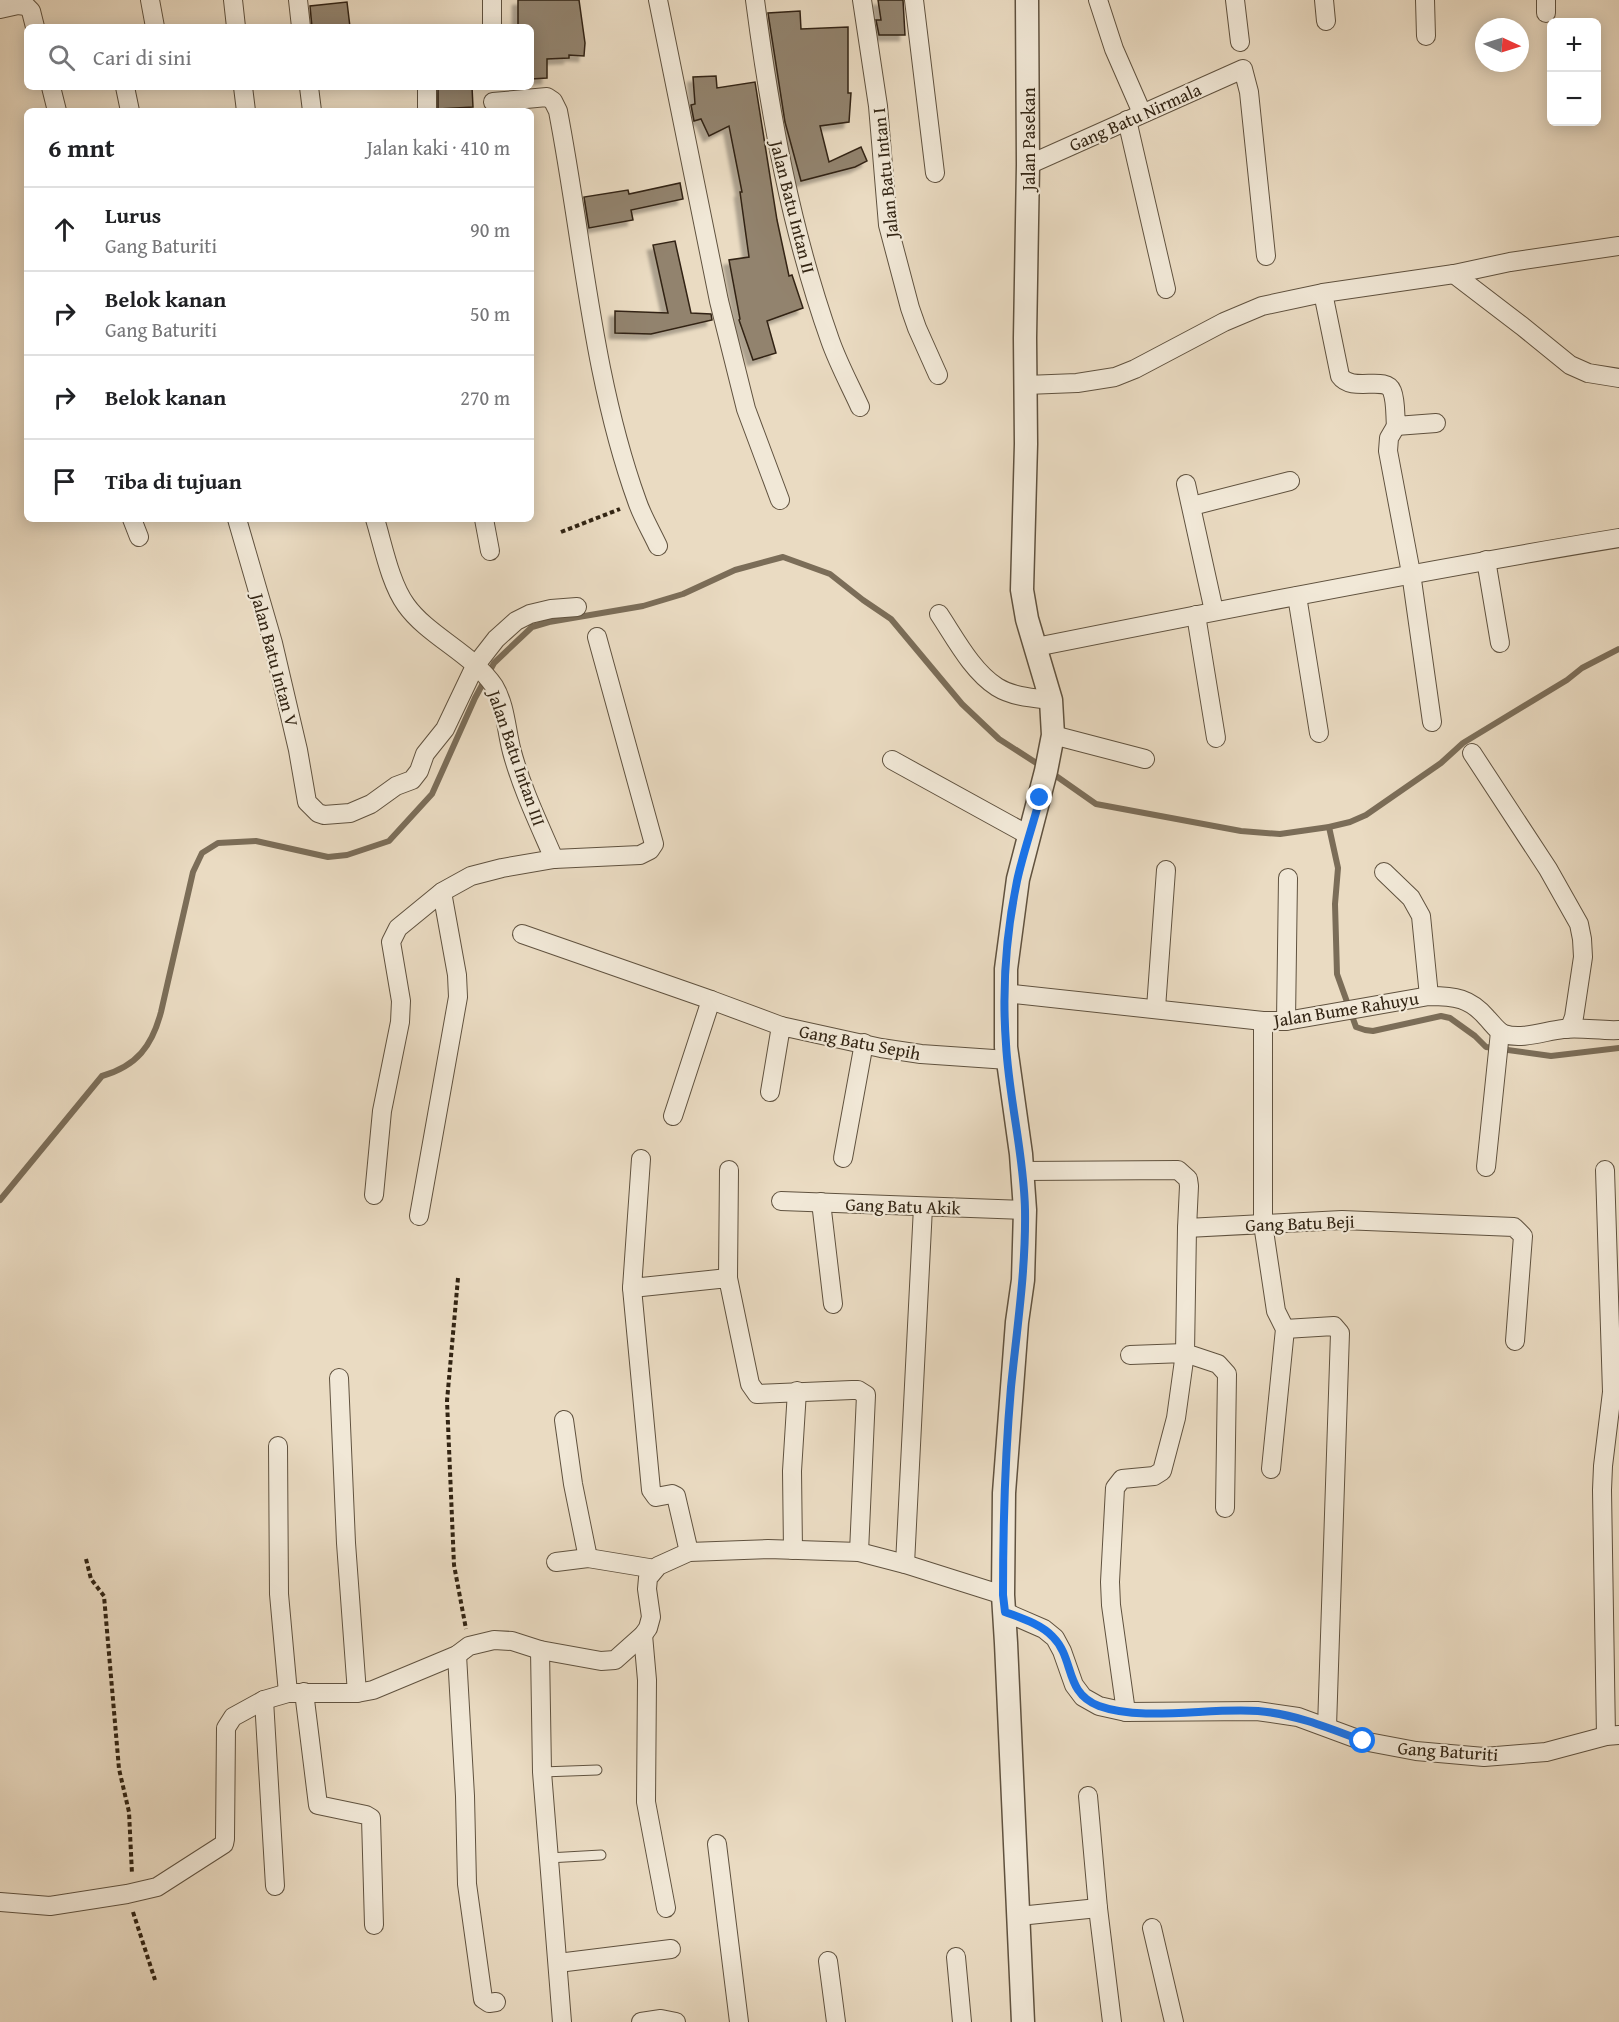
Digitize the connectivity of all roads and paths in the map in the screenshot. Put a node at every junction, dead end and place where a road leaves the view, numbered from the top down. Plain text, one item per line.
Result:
1 (150, 0) edge
2 (233, 0) edge
3 (298, 0) edge
4 (492, 0) edge
5 (658, 0) edge
6 (755, 0) edge
7 (862, 0) edge
8 (914, 0) edge
9 (1026, 0) edge
10 (1098, 0) edge
11 (1235, 0) edge
12 (1324, 0) edge
13 (1425, 0) edge
14 (0, 9) edge
15 (1326, 21) dead end
16 (34, 24) edge
17 (154, 24) edge
18 (236, 24) edge
19 (301, 24) edge
20 (492, 24) edge
21 (1426, 36) dead end
22 (1240, 42) dead end
23 (52, 90) edge
24 (126, 90) edge
25 (243, 90) edge
26 (309, 90) edge
27 (426, 90) edge
28 (493, 100) edge
29 (56, 108) edge
30 (129, 108) edge
31 (246, 108) edge
32 (312, 108) edge
33 (427, 108) edge
34 (1134, 116) junction
35 (1028, 165) junction
36 (935, 172) dead end
37 (1619, 246) edge
38 (1266, 256) dead end
39 (1454, 274) junction
40 (1166, 290) dead end
41 (1323, 293) junction
42 (938, 375) dead end
43 (1619, 378) edge
44 (1026, 385) junction
45 (860, 407) dead end
46 (1436, 423) dead end
47 (1396, 426) junction
48 (1290, 481) dead end
49 (1186, 484) dead end
50 (780, 500) dead end
51 (637, 502) junction
52 (1192, 506) junction
53 (133, 522) edge
54 (238, 522) edge
55 (376, 522) edge
56 (485, 522) edge
57 (561, 532) dead end
58 (139, 537) dead end
59 (1619, 538) edge
60 (658, 546) dead end
61 (490, 551) dead end
62 (1486, 560) junction
63 (1411, 573) junction
64 (1297, 596) junction
65 (577, 607) dead end
66 (1205, 613) junction
67 (939, 614) dead end
68 (597, 637) dead end
69 (1500, 643) dead end
70 (1036, 647) junction
71 (477, 668) junction
72 (1052, 700) junction
73 (1432, 722) dead end
74 (1319, 733) dead end
75 (1053, 735) junction
76 (1216, 738) dead end
77 (1472, 753) dead end
78 (1145, 759) dead end
79 (892, 760) dead end
80 (1030, 836) junction
81 (554, 859) junction
82 (1166, 870) dead end
83 (1384, 872) dead end
84 (1288, 878) dead end
85 (442, 891) junction
86 (522, 934) dead end
87 (1005, 993) junction
88 (1430, 996) junction
89 (711, 1000) junction
90 (1156, 1008) junction
91 (1263, 1021) junction
92 (1286, 1021) junction
93 (780, 1026) junction
94 (1566, 1029) junction
95 (1619, 1030) edge
96 (1500, 1032) junction
97 (864, 1043) junction
98 (1008, 1060) junction
99 (770, 1092) dead end
100 (673, 1116) dead end
101 (843, 1158) dead end
102 (641, 1159) dead end
103 (1486, 1167) dead end
104 (729, 1170) dead end
105 (1605, 1170) dead end
106 (1023, 1171) junction
107 (374, 1195) dead end
108 (781, 1201) dead end
109 (821, 1202) junction
110 (923, 1207) junction
111 (1025, 1210) junction
112 (419, 1216) dead end
113 (1263, 1224) junction
114 (1187, 1228) junction
115 (458, 1278) dead end
116 (728, 1278) junction
117 (632, 1288) junction
118 (833, 1304) dead end
119 (1285, 1329) junction
120 (1515, 1341) dead end
121 (1185, 1353) junction
122 (1130, 1355) dead end
123 (339, 1378) dead end
124 (797, 1391) junction
125 (564, 1420) dead end
126 (278, 1446) dead end
127 (1271, 1469) dead end
128 (1225, 1509) dead end
129 (793, 1550) junction
130 (689, 1552) junction
131 (860, 1552) junction
132 (588, 1558) junction
133 (86, 1559) dead end
134 (556, 1562) dead end
135 (905, 1564) junction
136 (655, 1569) junction
137 (1004, 1604) junction
138 (643, 1635) junction
139 (463, 1650) junction
140 (540, 1650) junction
141 (296, 1693) junction
142 (357, 1693) junction
143 (264, 1700) junction
144 (1126, 1712) junction
145 (1328, 1727) junction
146 (1613, 1736) edge
147 (597, 1770) dead end
148 (542, 1772) junction
149 (1088, 1796) dead end
150 (717, 1844) dead end
151 (601, 1855) dead end
152 (548, 1858) junction
153 (275, 1886) dead end
154 (130, 1893) junction
155 (0, 1902) edge
156 (666, 1908) dead end
157 (1098, 1908) junction
158 (1019, 1916) junction
159 (374, 1925) dead end
160 (1152, 1928) dead end
161 (671, 1950) dead end
162 (956, 1957) dead end
163 (828, 1962) dead end
164 (558, 1963) junction
165 (155, 1980) dead end
166 (496, 2002) dead end
167 (562, 2022) edge
168 (641, 2022) edge
169 (676, 2022) edge
170 (739, 2022) edge
171 (836, 2022) edge
172 (962, 2022) edge
173 (1023, 2022) edge
174 (1112, 2022) edge
175 (1174, 2022) edge

1 - 17 street
2 - 18 street
3 - 19 street
4 - 20 street
5 - 50 street
6 - 45 street, Jalan Batu Intan II
7 - 42 street, Jalan Batu Intan I
8 - 36 street
9 - 35 street, Jalan Pasekan
10 - 34 street
11 - 22 street
12 - 15 street
13 - 21 street
14 - 16 street
23 - 29 street
24 - 30 street
25 - 31 street
26 - 32 street
27 - 33 street
28 - 51 street
34 - 35 street, Gang Batu Nirmala
34 - 38 street, Gang Batu Nirmala
34 - 40 street
35 - 44 street, Jalan Pasekan
37 - 39 street
39 - 41 street
39 - 43 street
41 - 44 street
41 - 47 street
44 - 70 street, Jalan Pasekan
46 - 47 street
47 - 63 street
48 - 52 street
49 - 52 street
51 - 57 path
51 - 60 street
52 - 66 street
53 - 58 street
54 - 71 street, Jalan Batu Intan V
55 - 71 street, Jalan Batu Intan III
56 - 61 street
59 - 62 street
62 - 63 street
62 - 69 street
63 - 64 street
63 - 73 street
64 - 66 street
64 - 74 street
65 - 71 street
66 - 70 street
66 - 76 street
67 - 72 street
68 - 81 street
70 - 72 street, Jalan Pasekan
71 - 81 street, Jalan Batu Intan III
72 - 75 street, Jalan Pasekan
75 - 78 street
75 - 80 street, Jalan Pasekan
77 - 94 street
79 - 80 street
80 - 87 street, Jalan Pasekan
81 - 85 street
82 - 90 street
83 - 88 street
84 - 92 street
85 - 107 street
85 - 112 street
86 - 89 street
87 - 90 street, Jalan Bume Rahuyu
87 - 98 street, Jalan Pasekan
88 - 92 street, Jalan Bume Rahuyu
88 - 96 street, Jalan Bume Rahuyu
89 - 93 street
89 - 100 street
90 - 91 street, Jalan Bume Rahuyu
91 - 92 street, Jalan Bume Rahuyu
91 - 113 street
93 - 97 street, Gang Batu Sepih
93 - 99 street, Gang Batu Sepih
94 - 95 street
94 - 96 street
96 - 103 street
97 - 98 street, Gang Batu Sepih
97 - 101 street
98 - 106 street, Jalan Pasekan
102 - 117 street
104 - 116 street
105 - 146 street
106 - 111 street, Jalan Pasekan
106 - 114 street
108 - 109 street, Gang Batu Akik
109 - 110 street, Gang Batu Akik
109 - 118 street
110 - 111 street, Gang Batu Akik
110 - 135 street
111 - 137 street, Jalan Pasekan
113 - 114 street, Gang Batu Beji
113 - 119 street
113 - 120 street, Gang Batu Beji
114 - 121 street
115 - 139 path
116 - 117 street
116 - 124 street
117 - 130 street
119 - 127 street
119 - 145 street
121 - 122 street
121 - 128 street
121 - 144 street
123 - 142 street
124 - 129 street
124 - 131 street
125 - 132 street
126 - 141 street
129 - 130 street, Gang Baturiti
129 - 131 street, Gang Baturiti
130 - 136 street
131 - 135 street, Gang Baturiti
132 - 134 street
132 - 136 street
133 - 154 path
135 - 137 street, Gang Baturiti
136 - 138 street
137 - 144 street, Gang Baturiti
137 - 158 street, Jalan Pasekan
138 - 140 street
138 - 156 street
139 - 140 street
139 - 142 street
139 - 166 street
140 - 148 street
141 - 142 street
141 - 143 street
141 - 159 street
143 - 153 street
143 - 154 street
144 - 145 street, Gang Baturiti
145 - 146 street, Gang Baturiti
147 - 148 lane
148 - 152 street
149 - 157 street
150 - 170 street
151 - 152 lane
152 - 164 street
154 - 155 street
154 - 165 path
157 - 158 street
157 - 174 street
158 - 173 street, Jalan Pasekan
160 - 175 street
161 - 164 street
162 - 172 street
163 - 171 street
164 - 167 street
168 - 169 street

